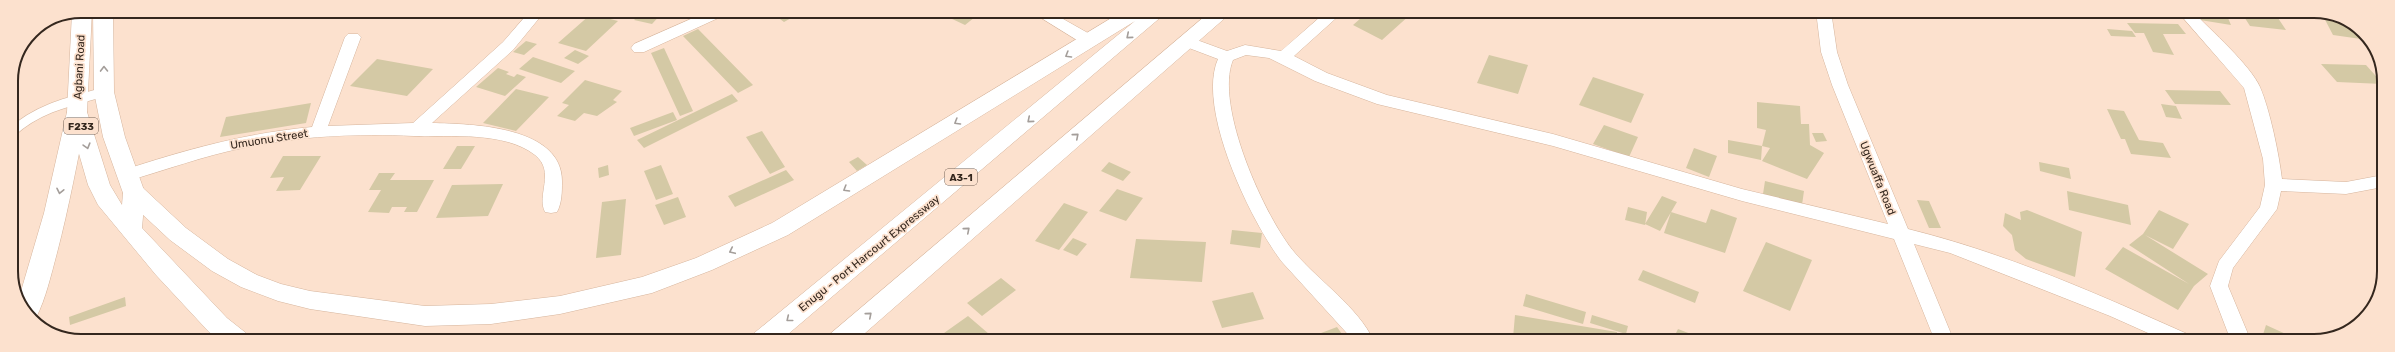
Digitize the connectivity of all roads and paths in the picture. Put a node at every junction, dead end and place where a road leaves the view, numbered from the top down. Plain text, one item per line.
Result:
1 (82, 18) edge
2 (103, 18) edge
3 (532, 18) edge
4 (706, 18) edge
5 (1049, 18) edge
6 (1125, 18) edge
7 (1151, 18) edge
8 (1215, 18) edge
9 (1329, 18) edge
10 (1824, 18) edge
11 (2191, 18) edge
12 (353, 37) dead end
13 (1090, 41) junction
14 (1186, 41) junction
15 (639, 48) dead end
16 (1227, 57) junction
17 (1284, 57) junction
18 (104, 92) junction
19 (77, 105) junction
20 (18, 128) edge
21 (415, 130) junction
22 (318, 132) junction
23 (2377, 182) edge
24 (130, 184) junction
25 (2274, 185) junction
26 (551, 207) dead end
27 (130, 229) junction
28 (1900, 234) junction
29 (29, 306) edge
30 (230, 334) edge
31 (770, 334) edge
32 (847, 334) edge
33 (1361, 334) edge
34 (1942, 334) edge
35 (2169, 334) edge
36 (2238, 334) edge

1 - 19 main road, Agbani Road / F233
18 -> 2 main road, Agbani Road / F233
3 - 21 street
4 - 15 street
5 - 13 street
6 - 13 main road
7 -> 31 main road, Enugu - Port Harcourt Expressway / A3-1
8 - 14 main road
9 - 17 street
10 - 28 street, Ugwuaffa Road
11 - 25 street
12 - 22 street
13 -> 24 main road
14 - 16 street
32 -> 14 main road
16 - 17 street
16 - 33 street
17 - 28 street
18 - 19 lane
18 - 24 main road, Agbani Road / F233
19 - 20 lane
19 -> 27 main road, Agbani Road / F233
19 -> 29 main road
21 - 22 street, Umuonu Street
21 - 26 street, Umuonu Street
22 - 24 street, Umuonu Street
23 - 25 street
24 - 27 main road, Agbani Road / F233
25 - 36 street
27 - 30 main road, Agbani Road
28 - 34 street, Ugwuaffa Road
28 - 35 street

